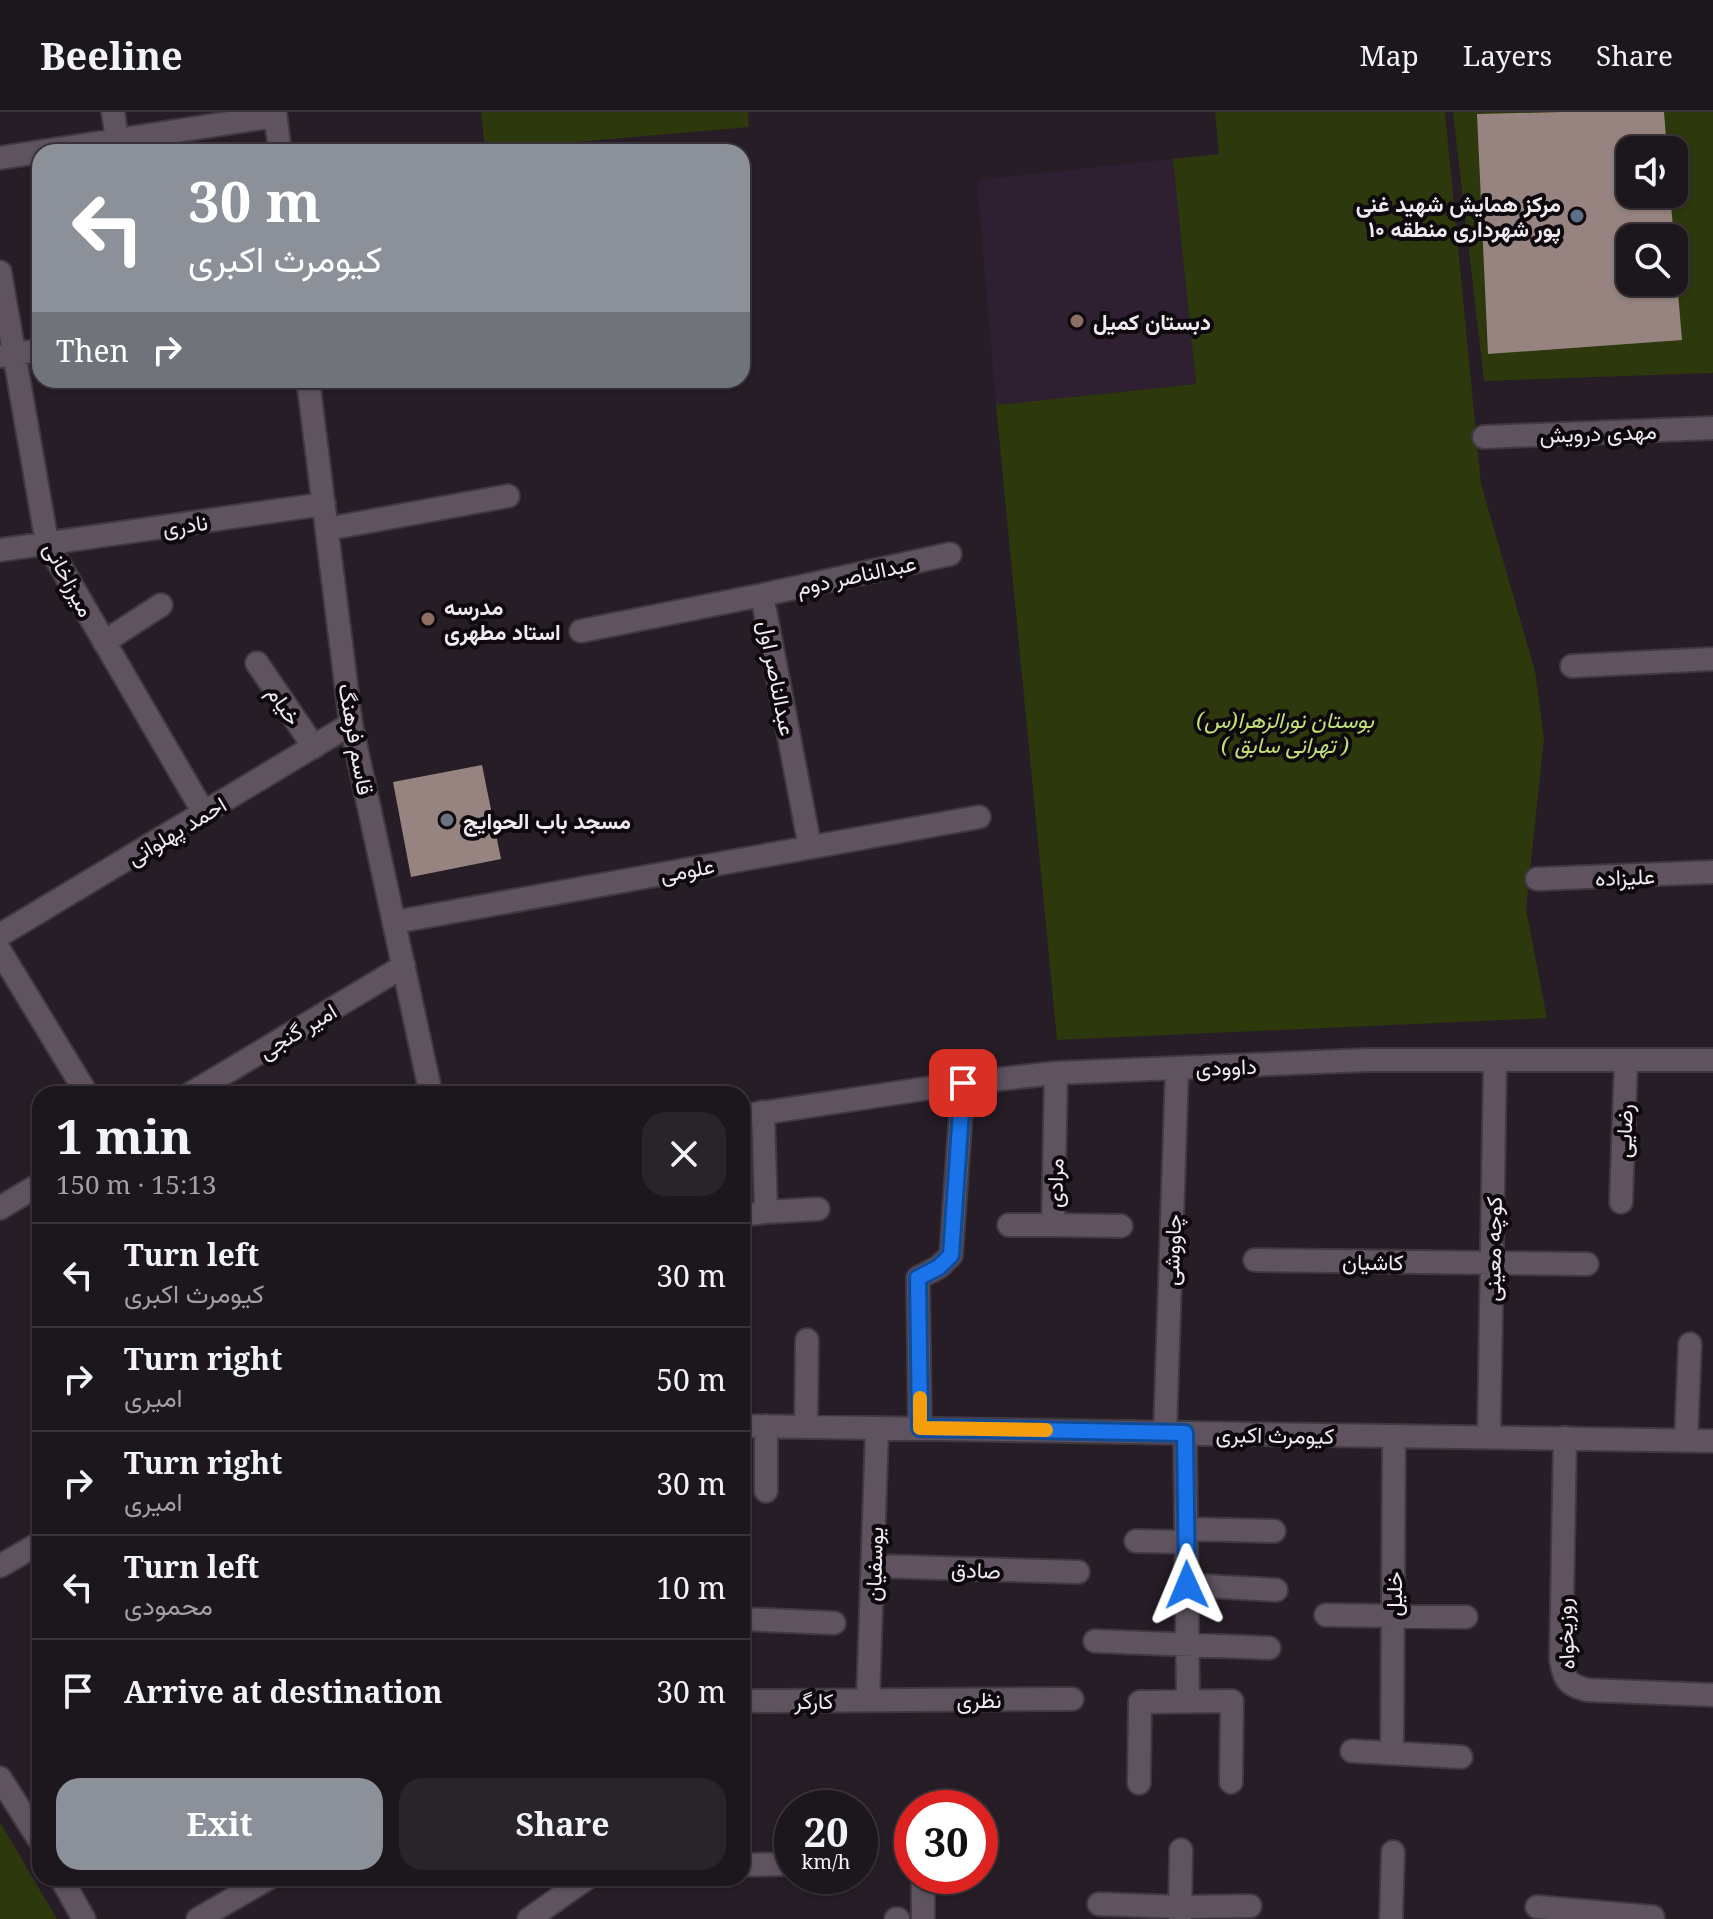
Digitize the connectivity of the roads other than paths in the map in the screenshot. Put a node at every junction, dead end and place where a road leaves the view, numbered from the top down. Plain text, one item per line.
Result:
1 (113, 112) edge
2 (275, 114) edge
3 (117, 140) junction
4 (91, 144) edge
5 (279, 144) edge
6 (32, 153) edge
7 (0, 158) edge
8 (0, 272) edge
9 (32, 351) edge
10 (7, 355) edge
11 (309, 388) edge
12 (1713, 428) edge
13 (1484, 437) dead end
14 (508, 496) dead end
15 (324, 504) junction
16 (327, 529) junction
17 (47, 543) junction
18 (0, 550) edge
19 (950, 554) dead end
20 (762, 595) junction
21 (161, 605) dead end
22 (581, 631) dead end
23 (104, 642) junction
24 (1713, 659) edge
25 (257, 663) dead end
26 (1572, 666) dead end
27 (351, 724) junction
28 (314, 747) junction
29 (204, 813) junction
30 (979, 817) dead end
31 (810, 847) junction
32 (1713, 872) edge
33 (1537, 879) dead end
34 (395, 922) junction
35 (0, 935) edge
36 (0, 951) edge
37 (404, 966) junction
38 (1713, 1060) edge
39 (1495, 1061) junction
40 (1626, 1061) junction
41 (1177, 1068) junction
42 (1056, 1073) junction
43 (963, 1083) junction
44 (82, 1086) edge
45 (203, 1086) edge
46 (429, 1086) edge
47 (752, 1114) edge
48 (32, 1189) edge
49 (1621, 1202) dead end
50 (0, 1208) edge
51 (818, 1209) dead end
52 (766, 1212) junction
53 (750, 1214) edge
54 (1009, 1225) dead end
55 (1053, 1225) junction
56 (1121, 1226) dead end
57 (1255, 1260) dead end
58 (1491, 1263) junction
59 (1587, 1264) dead end
60 (807, 1340) dead end
61 (1690, 1344) dead end
62 (750, 1426) edge
63 (766, 1426) junction
64 (806, 1427) junction
65 (877, 1428) junction
66 (920, 1428) junction
67 (1175, 1433) junction
68 (1394, 1436) junction
69 (1489, 1437) junction
70 (1565, 1438) junction
71 (1686, 1440) junction
72 (1713, 1441) edge
73 (766, 1491) dead end
74 (1274, 1531) dead end
75 (1186, 1536) junction
76 (1136, 1541) dead end
77 (32, 1548) edge
78 (0, 1566) edge
79 (874, 1566) junction
80 (1078, 1572) dead end
81 (1187, 1585) junction
82 (1276, 1590) dead end
83 (1326, 1615) dead end
84 (1393, 1616) junction
85 (1466, 1617) dead end
86 (750, 1619) edge
87 (834, 1623) dead end
88 (1095, 1641) dead end
89 (1187, 1646) junction
90 (1269, 1648) dead end
91 (1713, 1695) edge
92 (1072, 1699) dead end
93 (878, 1700) junction
94 (750, 1701) edge
95 (1188, 1701) junction
96 (1352, 1751) dead end
97 (1392, 1753) junction
98 (1461, 1757) dead end
99 (0, 1778) edge
100 (1231, 1782) dead end
101 (1139, 1783) dead end
102 (32, 1828) edge
103 (1181, 1850) dead end
104 (1393, 1852) dead end
105 (774, 1864) edge
106 (750, 1865) edge
107 (65, 1886) edge
108 (255, 1886) edge
109 (569, 1886) edge
110 (923, 1894) edge
111 (1099, 1904) dead end
112 (1250, 1906) dead end
113 (1537, 1907) dead end
114 (1180, 1913) edge
115 (1598, 1916) edge
116 (1653, 1917) dead end
117 (84, 1919) edge
118 (198, 1919) edge
119 (529, 1919) edge
120 (923, 1919) edge
121 (1391, 1919) edge

1 - 3 street
2 - 3 street
2 - 5 street
3 - 4 street
6 - 7 street
8 - 10 street, میرزاخانی
9 - 10 street
10 - 17 street, میرزاخانی
11 - 15 street, قاسم فرهنگ
12 - 13 street, مهدی درویش
14 - 16 street
15 - 16 street, قاسم فرهنگ
15 - 17 street, نادری
16 - 27 street, قاسم فرهنگ
17 - 18 street, نادری
17 - 23 street, میرزاخانی
19 - 20 street, عبدالناصر دوم
20 - 22 street, عبدالناصر اول
20 - 31 street, عبدالناصر اول
21 - 23 street
23 - 29 street, میرزاخانی
24 - 26 street
25 - 28 street, خیام
27 - 28 street, احمد پهلوانی
27 - 34 street, قاسم فرهنگ
28 - 29 street, احمد پهلوانی
29 - 35 street, احمد پهلوانی
30 - 31 street, علومی
31 - 34 street, علومی
32 - 33 street, علیزاده
34 - 37 street, قاسم فرهنگ
36 - 44 street
37 - 45 street, امیر گنجی
37 - 46 street, قاسم فرهنگ
38 - 40 street, داوودی
39 - 40 street, داوودی
39 - 41 street, داوودی
39 - 58 street, کوچه معینی
40 - 49 street, رضایی
41 - 42 street, داوودی
41 - 67 street, چاووشی
42 - 43 street, داوودی
42 - 55 street, مرادی
43 - 47 street, داوودی
43 - 66 street
47 - 52 street
48 - 50 street
51 - 52 street
52 - 53 street
54 - 55 street
55 - 56 street, مرادی
57 - 58 street, کاشیان
58 - 59 street, کاشیان
58 - 69 street, کوچه معینی
60 - 64 street
61 - 71 street
62 - 63 street, کیومرث اکبری
63 - 64 street, کیومرث اکبری
63 - 73 street
64 - 65 street, کیومرث اکبری
65 - 66 street, کیومرث اکبری
65 - 79 street, یوسفیان
66 - 67 street, کیومرث اکبری
67 - 68 street, کیومرث اکبری
67 - 75 street, چاووشی
68 - 69 street, کیومرث اکبری
68 - 84 street, خلیل
69 - 70 street, کیومرث اکبری
70 - 71 street, کیومرث اکبری
70 - 91 street, روزیخواه
71 - 72 street, کیومرث اکبری
74 - 75 street
75 - 76 street
75 - 81 street, چاووشی
77 - 78 street
79 - 80 street, صادق
79 - 93 street, یوسفیان
81 - 82 street
81 - 89 street, چاووشی
83 - 84 street
84 - 85 street
84 - 97 street, خلیل
86 - 87 street
88 - 89 street
89 - 90 street
89 - 95 street, چاووشی
92 - 93 street, نظری
93 - 94 street, کارگر
95 - 100 street
95 - 101 street
96 - 97 street
97 - 98 street
99 - 102 street
103 - 114 street
104 - 121 street
105 - 106 street
107 - 117 street
108 - 118 street
109 - 119 street
110 - 120 street
111 - 114 street
112 - 114 street
113 - 115 street
115 - 116 street

